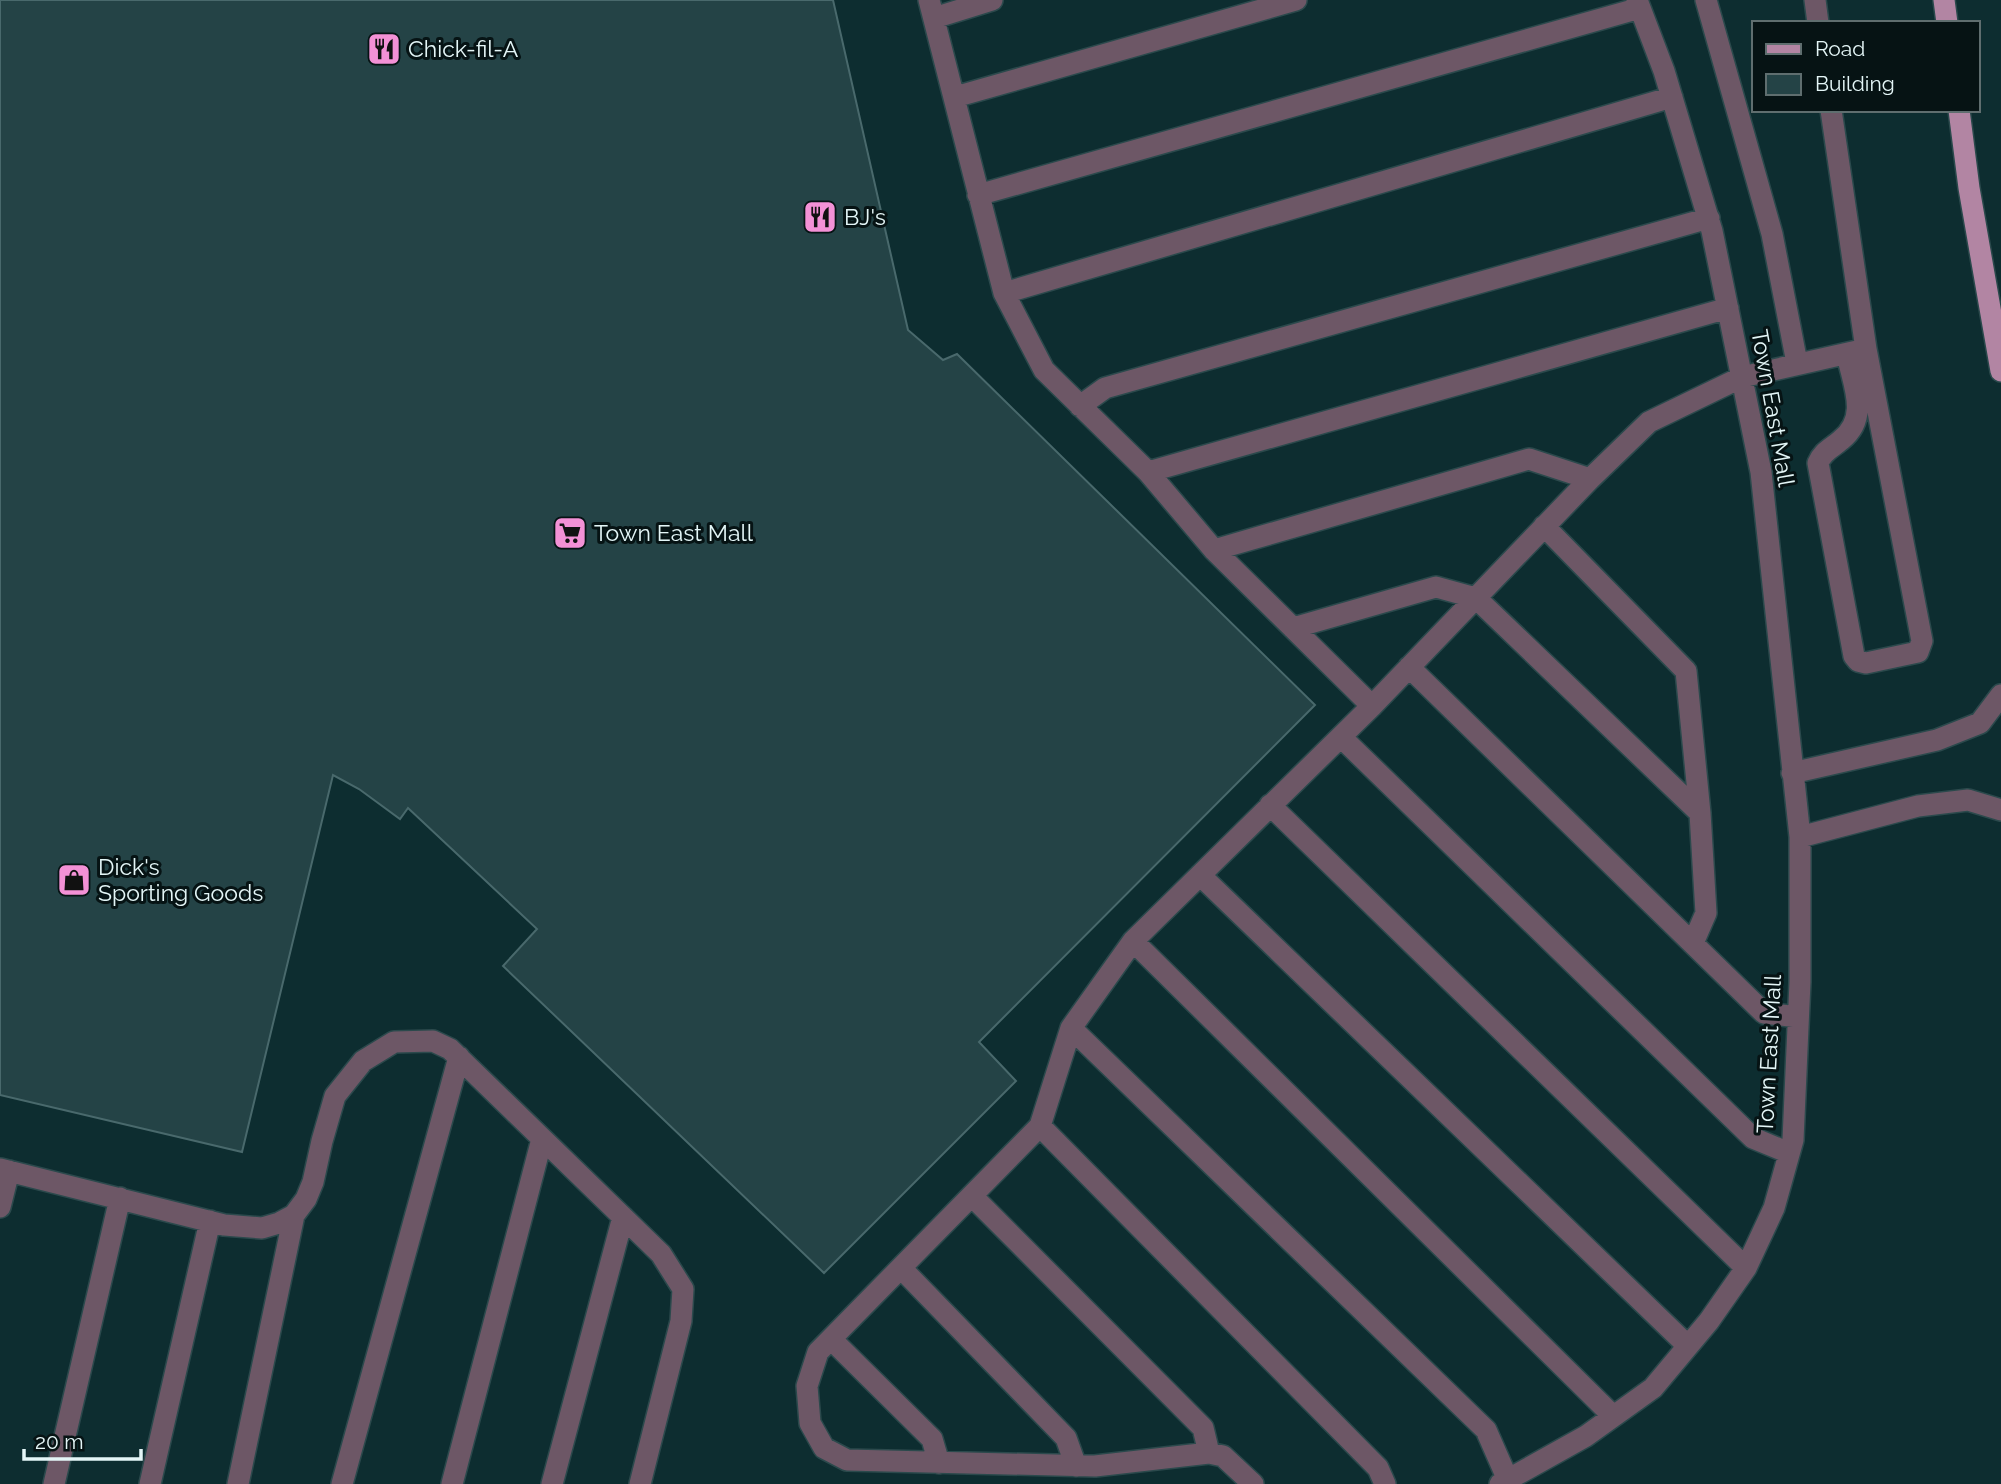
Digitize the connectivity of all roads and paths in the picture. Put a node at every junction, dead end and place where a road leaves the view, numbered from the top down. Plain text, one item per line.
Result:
1 (992, 0) edge
2 (1296, 0) edge
3 (1706, 0) edge
4 (1815, 0) edge
5 (1944, 0) edge
6 (1638, 4) edge
7 (932, 9) edge
8 (1818, 21) edge
9 (1947, 21) edge
10 (955, 97) junction
11 (1672, 97) junction
12 (1831, 112) edge
13 (1959, 112) edge
14 (978, 195) junction
15 (1709, 219) junction
16 (1004, 293) junction
17 (1728, 308) junction
18 (1856, 351) junction
19 (1797, 363) junction
20 (2001, 371) edge
21 (1742, 377) junction
22 (1080, 406) junction
23 (1148, 472) junction
24 (1590, 479) junction
25 (1544, 526) junction
26 (1214, 550) junction
27 (1476, 598) junction
28 (1293, 628) junction
29 (1409, 667) junction
30 (2001, 695) edge
31 (1372, 706) junction
32 (1341, 737) junction
33 (1793, 773) junction
34 (1270, 805) junction
35 (2001, 810) edge
36 (1700, 813) junction
37 (1800, 837) junction
38 (1200, 875) junction
39 (1132, 942) junction
40 (1693, 943) junction
41 (1798, 1017) junction
42 (1071, 1028) junction
43 (458, 1057) junction
44 (1040, 1126) junction
45 (542, 1139) junction
46 (1789, 1153) junction
47 (5, 1170) edge
48 (972, 1196) junction
49 (120, 1198) junction
50 (0, 1207) edge
51 (294, 1214) junction
52 (623, 1217) junction
53 (210, 1221) junction
54 (901, 1268) junction
55 (1746, 1268) junction
56 (831, 1339) junction
57 (1688, 1346) junction
58 (1613, 1416) junction
59 (1209, 1453) junction
60 (939, 1463) junction
61 (1076, 1466) junction
62 (1504, 1482) edge
63 (54, 1484) edge
64 (150, 1484) edge
65 (238, 1484) edge
66 (342, 1484) edge
67 (452, 1484) edge
68 (552, 1484) edge
69 (640, 1484) edge
70 (1253, 1484) edge
71 (1385, 1484) edge

1 - 7 street
2 - 10 street
3 - 19 street
4 - 8 street
5 - 9 main road
6 - 11 street, Town East Mall
6 - 14 street
7 - 10 street
10 - 14 street
11 - 15 street, Town East Mall
11 - 16 street
12 - 18 street
13 - 20 main road
14 - 16 street
15 - 17 street, Town East Mall
15 - 22 street
16 - 22 street
17 - 21 street, Town East Mall
17 - 23 street
18 - 18 street
18 - 19 street
19 - 21 street
21 - 24 street
21 - 33 street, Town East Mall
22 - 23 street
23 - 26 street
24 - 25 street
24 - 26 street
25 - 27 street
25 - 36 street
26 - 28 street
27 - 28 street
27 - 29 street
27 - 36 street
28 - 31 street
29 - 31 street
29 - 40 street
30 - 33 street
31 - 32 street
32 - 34 street
32 - 46 street
33 - 37 street, Town East Mall
34 - 38 street
34 - 55 street
35 - 37 street
36 - 40 street
37 - 41 street, Town East Mall
38 - 39 street
38 - 57 street
39 - 42 street
39 - 58 street
40 - 41 street
41 - 46 street, Town East Mall
42 - 44 street
42 - 62 street
43 - 45 street
43 - 51 street
43 - 66 street
44 - 48 street
44 - 71 street
45 - 52 street
45 - 67 street
46 - 55 street, Town East Mall
47 - 49 street
47 - 50 street
48 - 54 street
48 - 59 street
49 - 53 street
49 - 63 street
51 - 53 street
51 - 65 street
52 - 68 street
52 - 69 street
53 - 64 street
54 - 56 street
54 - 61 street
55 - 57 street, Town East Mall
56 - 60 street
56 - 60 street
57 - 58 street, Town East Mall
58 - 62 street, Town East Mall
59 - 61 street
59 - 70 street
60 - 61 street

